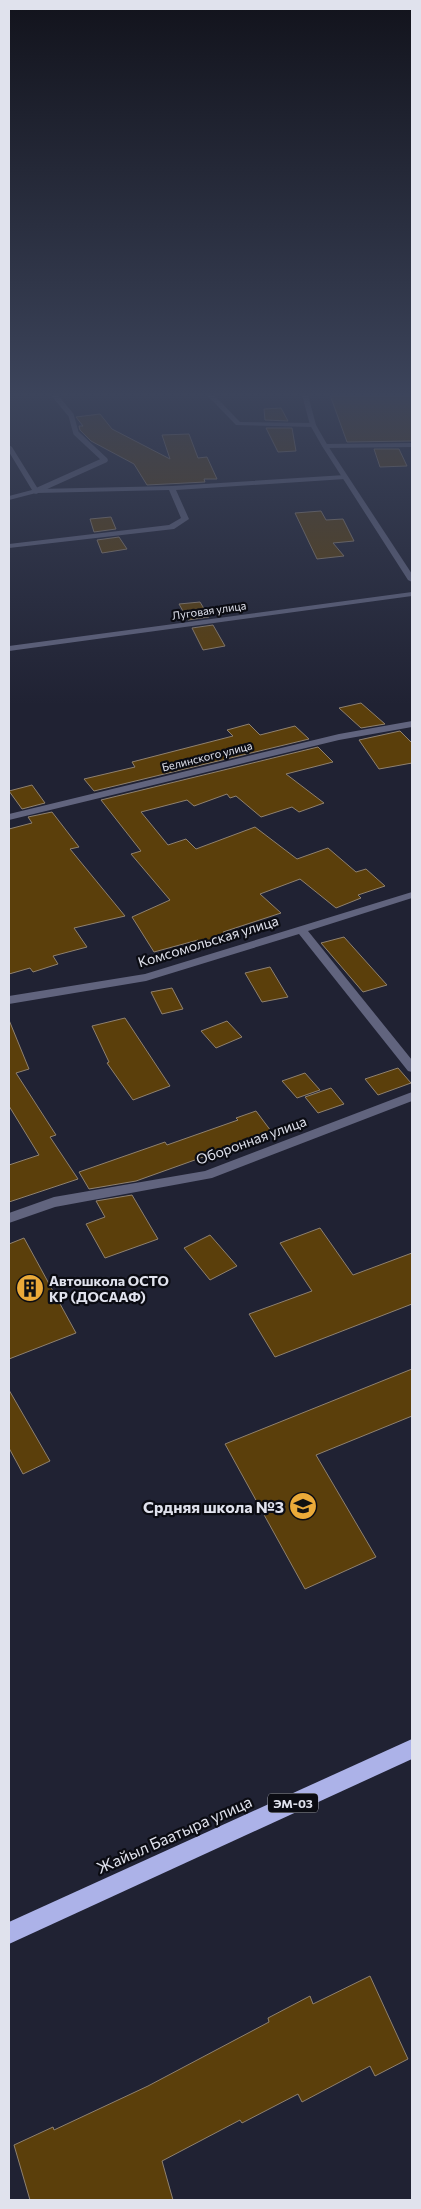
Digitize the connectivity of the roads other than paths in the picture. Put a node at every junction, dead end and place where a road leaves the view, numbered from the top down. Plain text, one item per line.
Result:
1 (176, 498) edge
2 (359, 498) edge
3 (9, 546) edge
4 (412, 580) edge
5 (412, 594) edge
6 (9, 649) edge
7 (412, 724) edge
8 (9, 817) edge
9 (412, 895) edge
10 (300, 928) junction
11 (9, 1000) edge
12 (412, 1068) edge
13 (412, 1096) edge
14 (9, 1218) edge
15 (412, 1749) edge
16 (9, 1933) edge

1 - 3 street
2 - 4 street
5 - 6 street, Луговая улица
7 - 8 street, Белинского улица
9 - 10 street, Комсомольская улица
10 - 11 street, Комсомольская улица
10 - 12 street
13 - 14 street, Оборонная улица
15 - 16 highway, Жайыл Баатыра улица / ЭМ-03

